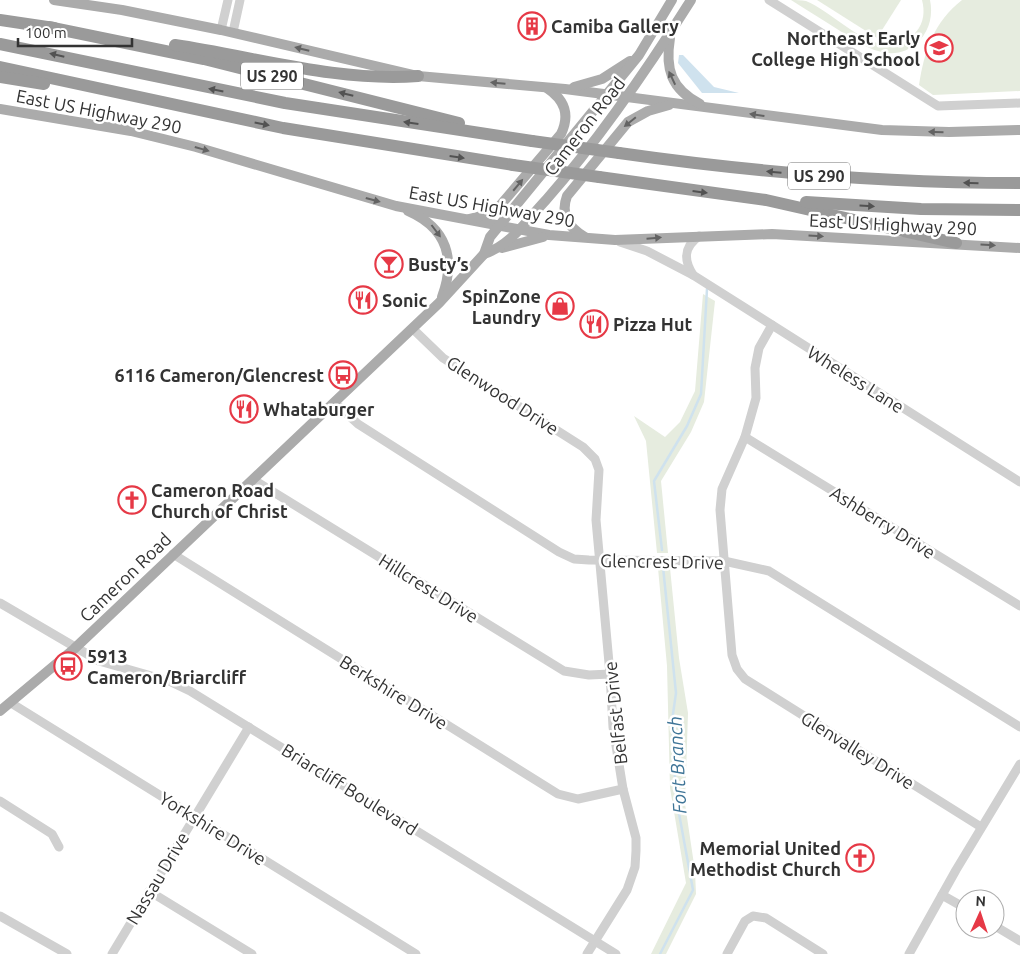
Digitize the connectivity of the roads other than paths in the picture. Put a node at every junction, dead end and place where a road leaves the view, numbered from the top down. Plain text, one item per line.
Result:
1 (54, 0) edge
2 (228, 0) edge
3 (240, 0) edge
4 (672, 0) edge
5 (691, 0) edge
6 (769, 0) edge
7 (0, 20) edge
8 (48, 27) junction
9 (222, 30) junction
10 (234, 32) junction
11 (671, 32) junction
12 (0, 44) edge
13 (639, 55) junction
14 (0, 67) edge
15 (418, 76) junction
16 (0, 77) edge
17 (546, 87) junction
18 (565, 89) junction
19 (609, 94) junction
20 (132, 96) junction
21 (628, 97) junction
22 (674, 103) junction
23 (1020, 103) edge
24 (0, 108) edge
25 (707, 108) junction
26 (1020, 130) edge
27 (494, 134) junction
28 (1020, 183) edge
29 (766, 200) junction
30 (396, 206) junction
31 (1020, 210) edge
32 (466, 219) junction
33 (499, 227) junction
34 (518, 231) junction
35 (549, 236) junction
36 (700, 236) junction
37 (588, 239) junction
38 (615, 240) junction
39 (956, 243) junction
40 (1020, 248) edge
41 (499, 249) junction
42 (484, 254) junction
43 (693, 275) junction
44 (439, 303) junction
45 (772, 325) junction
46 (413, 329) junction
47 (335, 403) junction
48 (745, 437) junction
49 (595, 459) joint
50 (254, 480) junction
51 (1020, 482) edge
52 (173, 554) junction
53 (600, 560) junction
54 (724, 561) junction
55 (0, 603) edge
56 (1020, 606) edge
57 (74, 649) junction
58 (610, 674) junction
59 (10, 702) junction
60 (0, 711) edge
61 (249, 727) junction
62 (1020, 728) edge
63 (1020, 764) edge
64 (623, 789) junction
65 (0, 801) edge
66 (194, 816) junction
67 (981, 827) junction
68 (59, 847) dead end
69 (149, 891) junction
70 (942, 895) junction
71 (955, 902) edge
72 (0, 916) edge
73 (1005, 932) edge
74 (596, 942) junction
75 (1020, 942) edge
76 (66, 954) edge
77 (112, 954) edge
78 (252, 954) edge
79 (416, 954) edge
80 (587, 954) edge
81 (616, 954) edge
82 (727, 954) edge
83 (823, 954) edge
84 (909, 954) edge

1 - 9 main road
2 - 9 street
3 - 10 street
4 - 13 main road, Cameron Road
5 - 11 main road, Cameron Road
6 - 23 street
7 - 8 highway, US 290
8 - 15 highway
27 -> 8 highway, US 290
9 - 10 main road
15 -> 10 main road
11 - 21 main road, Cameron Road
25 -> 11 main road
27 -> 12 highway
13 - 18 main road
13 - 19 main road, Cameron Road
14 - 20 highway
17 -> 15 main road
16 - 20 highway, US 290
17 - 18 main road
32 -> 17 main road
18 - 19 main road
19 - 21 main road
19 - 33 main road, Cameron Road
20 -> 29 highway, US 290, bridge
21 - 22 main road
21 - 34 main road, Cameron Road
22 - 25 main road
22 -> 37 main road
24 -> 30 main road, East US Highway 290
26 -> 25 main road
28 -> 27 highway, US 290, bridge
29 -> 31 highway, US 290
29 - 39 highway
30 - 32 main road, East US Highway 290
30 -> 44 main road
32 - 33 main road, East US Highway 290
33 - 34 main road, East US Highway 290
33 - 42 main road, Cameron Road
34 - 35 main road, East US Highway 290
34 - 41 main road, Cameron Road
35 - 37 main road, East US Highway 290
35 - 41 main road
38 -> 36 main road, East US Highway 290
36 -> 39 main road, East US Highway 290
36 - 43 street
37 - 38 main road, East US Highway 290
38 - 43 street, Wheless Lane
39 -> 40 main road, East US Highway 290
41 - 42 main road, Cameron Road
42 - 44 main road, Cameron Road
43 - 45 street, Wheless Lane
44 - 46 main road, Cameron Road
45 - 48 street
45 - 51 street, Wheless Lane
46 - 47 main road, Cameron Road
46 - 49 street, Glenwood Drive
47 - 50 main road, Cameron Road
47 - 53 street, Glencrest Drive
48 - 54 street
48 - 56 street, Ashberry Drive
49 - 53 street, Belfast Drive
50 - 52 main road, Cameron Road
50 - 58 street, Hillcrest Drive
52 - 57 main road, Cameron Road
52 - 64 street, Berkshire Drive
53 - 54 street, Glencrest Drive
53 - 58 street, Belfast Drive
54 - 62 street, Glencrest Drive
54 - 67 street, Glenvalley Drive
55 - 57 street, Briarcliff Boulevard
57 - 59 main road, Cameron Road
57 - 61 street, Briarcliff Boulevard
58 - 64 street, Belfast Drive
59 - 60 main road, Cameron Road
59 - 66 street, Yorkshire Drive
61 - 66 street, Nassau Drive
61 - 74 street, Briarcliff Boulevard
63 - 67 street
64 - 74 street, Belfast Drive
65 - 68 street
66 - 69 street, Nassau Drive
66 - 79 street, Yorkshire Drive
67 - 70 street
69 - 77 street, Nassau Drive
69 - 78 street
70 - 71 street
70 - 84 street
72 - 76 street
73 - 75 street
74 - 80 street, Belfast Drive
74 - 81 street, Briarcliff Boulevard
82 - 83 street

